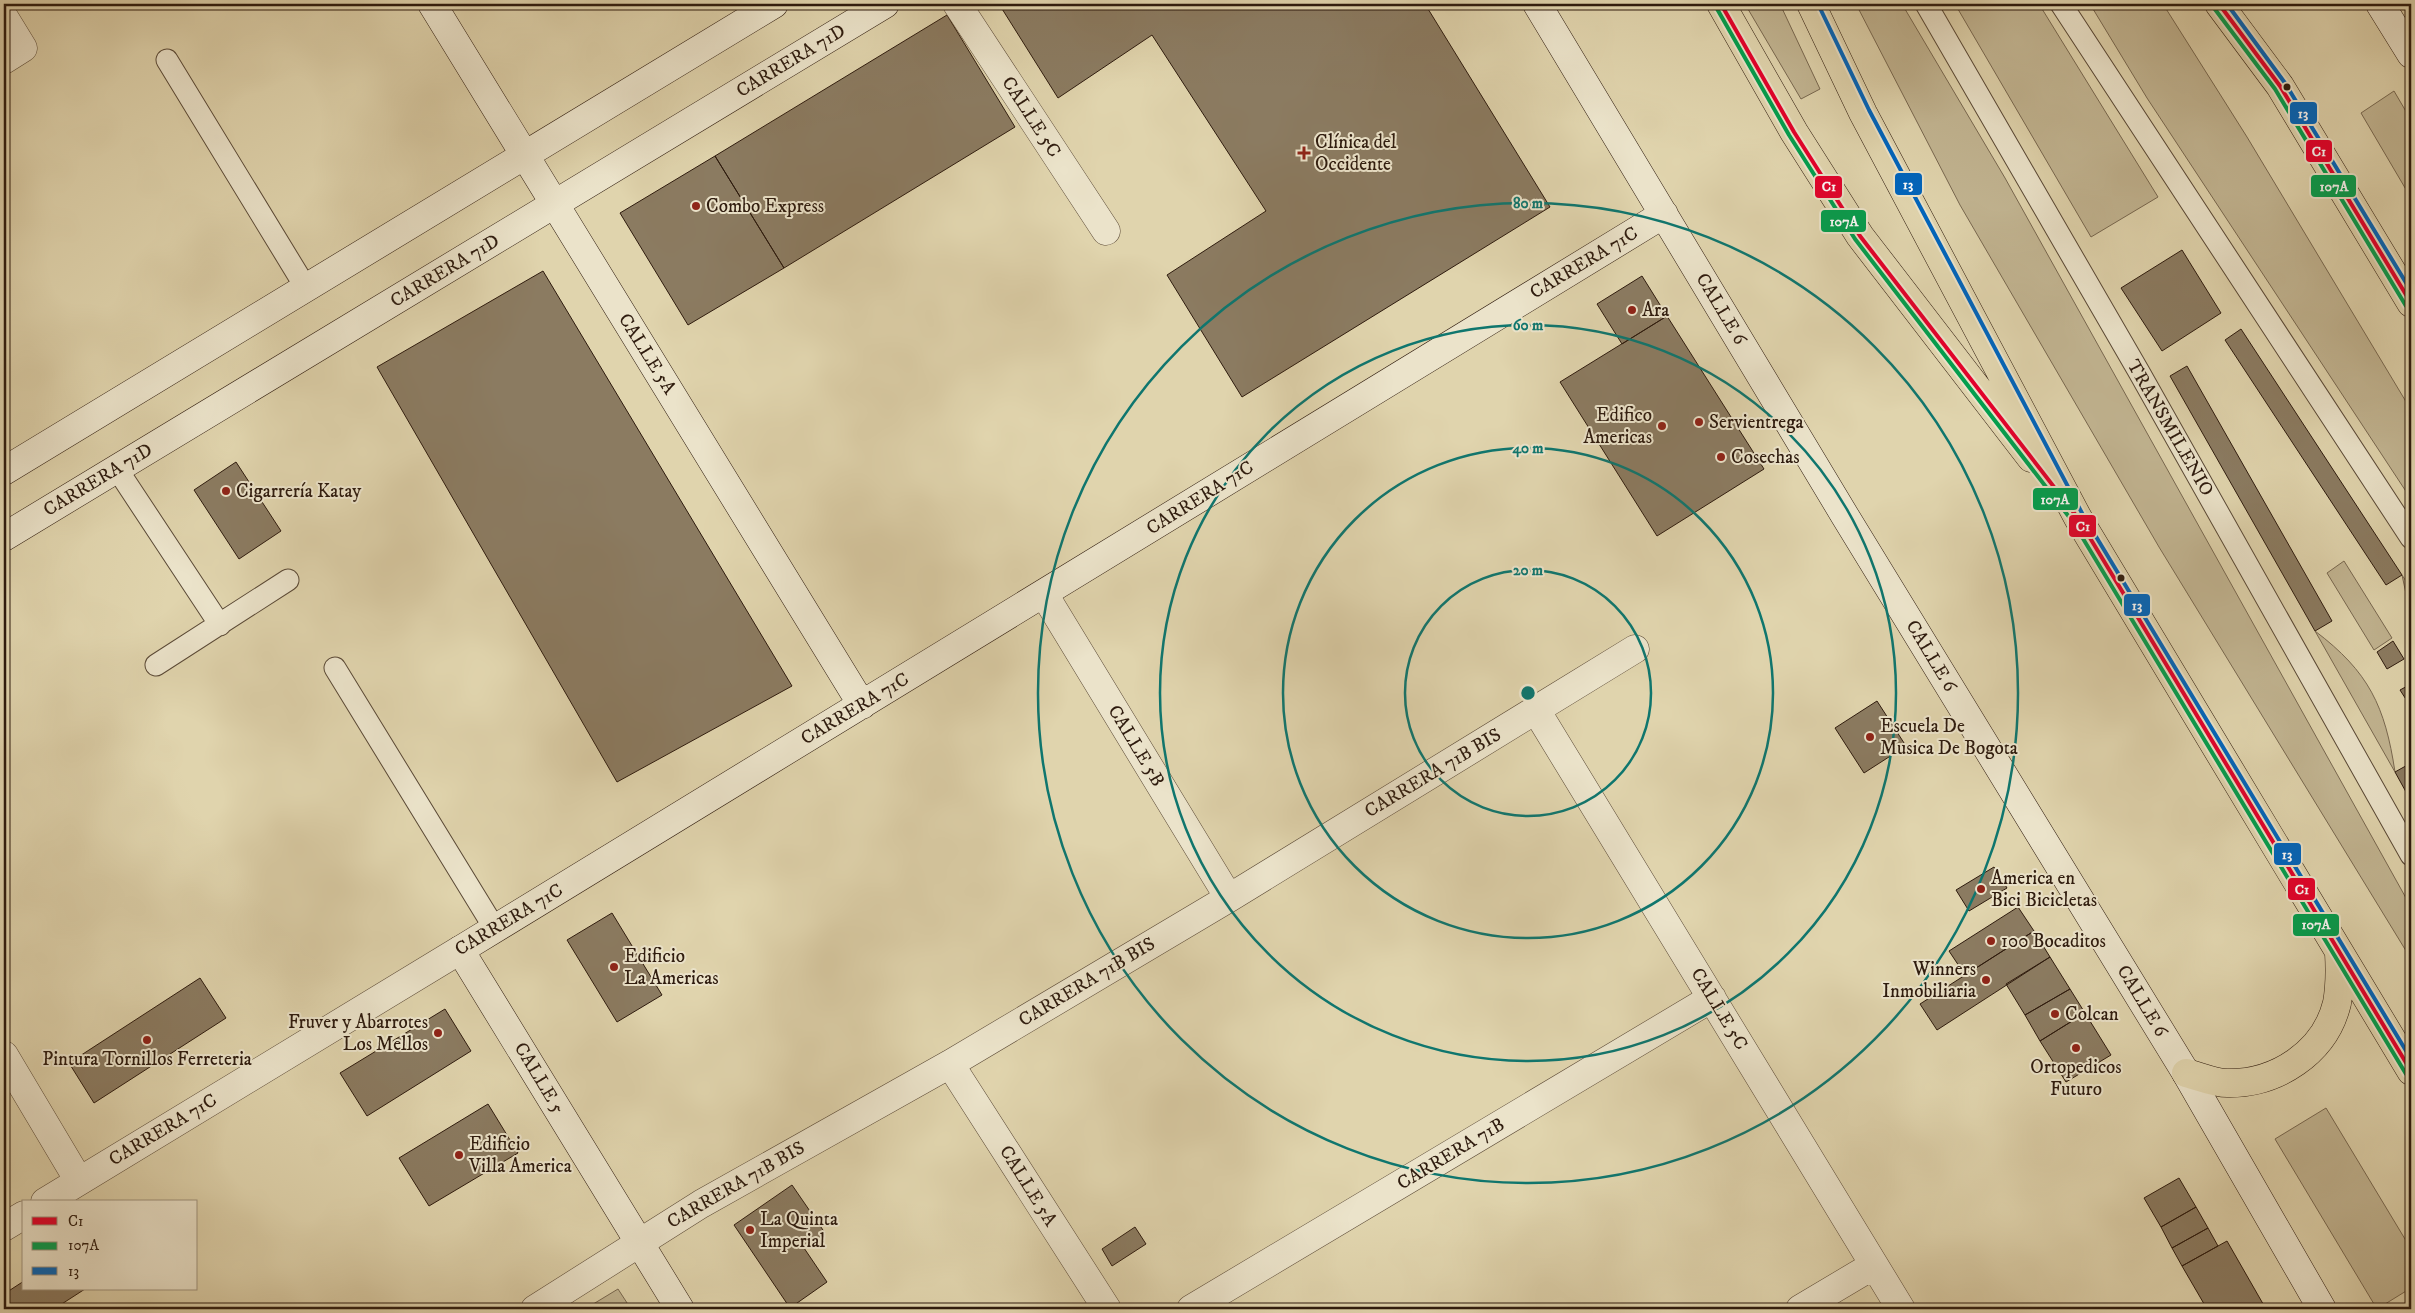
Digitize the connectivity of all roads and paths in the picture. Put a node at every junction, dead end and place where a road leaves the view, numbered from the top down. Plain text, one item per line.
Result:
1 (432, 4) edge
2 (774, 4) edge
3 (885, 4) edge
4 (957, 4) edge
5 (1537, 4) edge
6 (1721, 4) edge
7 (1811, 4) edge
8 (1926, 4) edge
9 (2062, 4) edge
10 (2219, 4) edge
11 (2238, 4) edge
12 (2380, 4) edge
13 (4, 17) edge
14 (13, 54) edge
15 (2411, 54) edge
16 (167, 60) dead end
17 (2280, 86) junction
18 (524, 155) junction
19 (555, 204) junction
20 (1664, 214) junction
21 (1106, 230) dead end
22 (306, 288) junction
23 (2411, 303) edge
24 (117, 469) junction
25 (4, 471) edge
26 (2078, 518) junction
27 (4, 537) edge
28 (2411, 538) edge
29 (288, 580) dead end
30 (1044, 594) junction
31 (220, 625) junction
32 (1635, 649) dead end
33 (156, 666) dead end
34 (335, 668) dead end
35 (862, 705) junction
36 (1536, 710) junction
37 (2411, 854) edge
38 (1229, 898) junction
39 (495, 929) junction
40 (460, 950) junction
41 (2339, 953) junction
42 (1712, 998) junction
43 (4, 1055) edge
44 (950, 1064) junction
45 (2411, 1071) edge
46 (2186, 1073) junction
47 (79, 1181) junction
48 (48, 1200) edge
49 (22, 1216) edge
50 (4, 1227) edge
51 (639, 1243) junction
52 (1874, 1265) junction
53 (535, 1309) edge
54 (680, 1309) edge
55 (1107, 1309) edge
56 (1193, 1309) edge
57 (1800, 1309) edge
58 (1901, 1309) edge
59 (2322, 1309) edge

1 - 18 street, CALLE 5A
2 - 18 street
3 - 19 street, CARRERA 71D
4 - 21 street, CALLE 5C
5 - 20 street, CALLE 6
6 - 26 highway
7 - 26 highway
8 - 37 lane, TRANSMILENIO
9 - 28 lane
10 - 17 highway
11 - 17 highway
12 - 15 street
13 - 14 street
16 - 22 lane
17 - 23 highway
18 - 19 street, CALLE 5A
18 - 22 street
19 - 24 street, CARRERA 71D
19 - 35 street, CALLE 5A
20 - 30 street, CARRERA 71C
20 - 46 street, CALLE 6
22 - 25 street
24 - 27 street, CARRERA 71D
24 - 31 lane
26 - 41 highway
29 - 31 lane
30 - 35 street, CARRERA 71C
30 - 38 street, CALLE 5B
31 - 33 lane
32 - 36 street, CARRERA 71B BIS
34 - 39 lane
35 - 39 street, CARRERA 71C
36 - 38 street, CARRERA 71B BIS
36 - 42 street, CALLE 5C
38 - 44 street, CARRERA 71B BIS
39 - 40 street, CARRERA 71C
40 - 47 street, CARRERA 71C
40 - 51 street, CALLE 5
41 - 45 highway
41 - 46 highway
42 - 52 street, CALLE 5C
42 - 56 street, CARRERA 71B
43 - 47 street
44 - 51 street, CARRERA 71B BIS
44 - 55 street, CALLE 5A
46 - 59 street, CALLE 6
47 - 48 street, CARRERA 71C
49 - 50 street
51 - 53 street, CARRERA 71B BIS
51 - 54 street, CALLE 5
52 - 57 street
52 - 58 street, CALLE 5C

